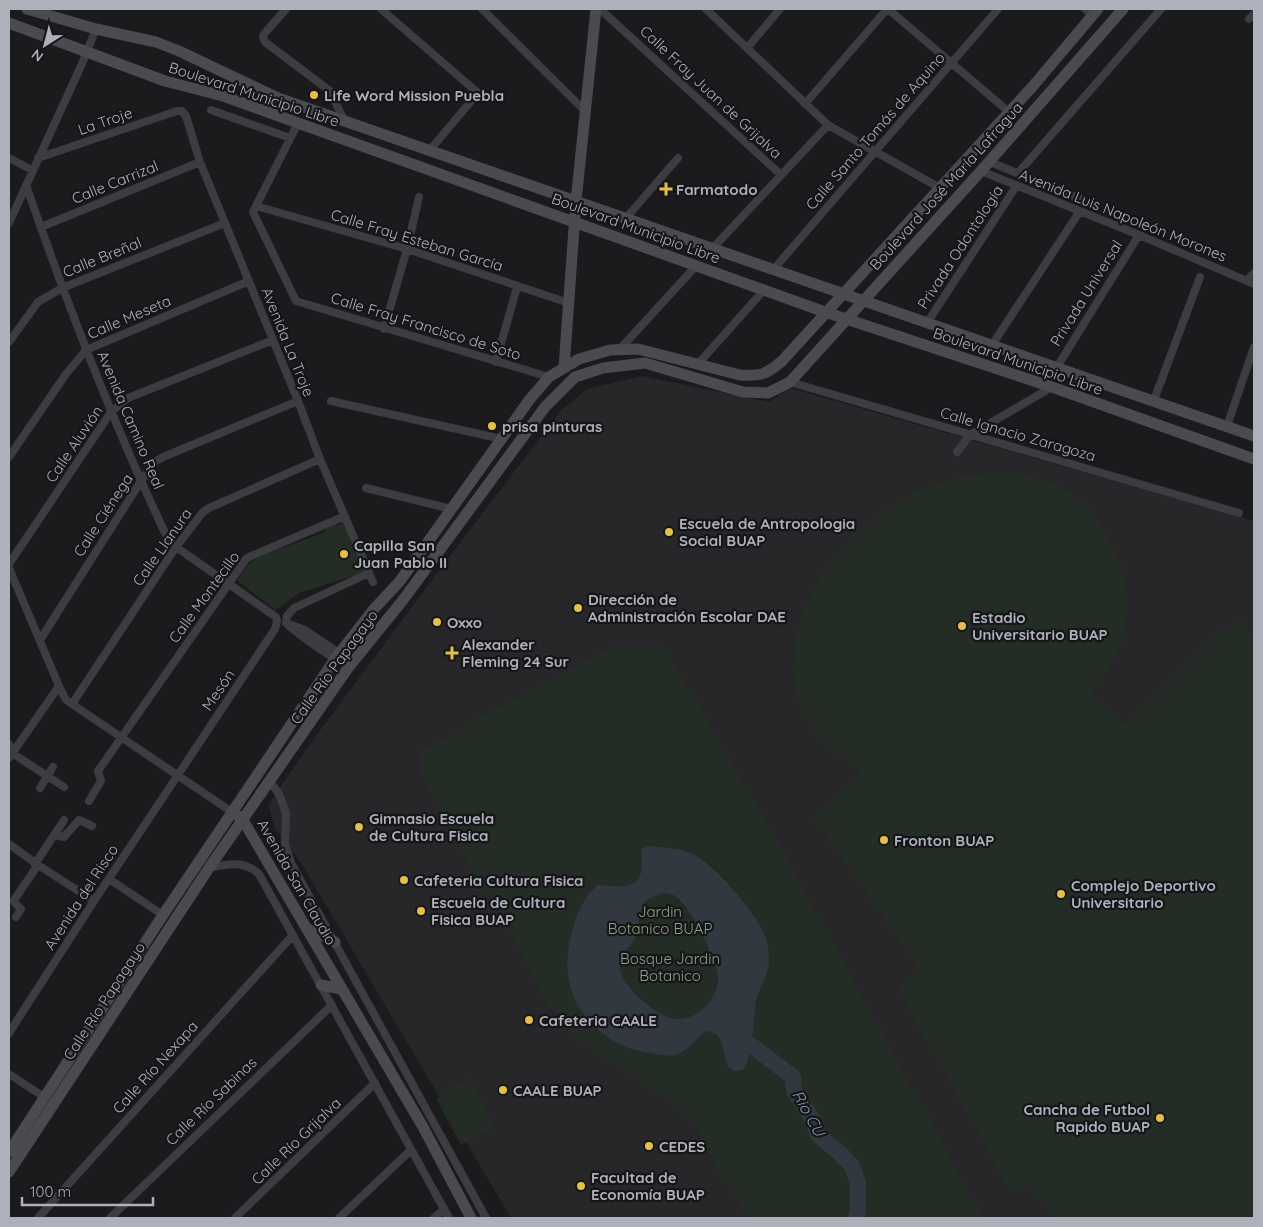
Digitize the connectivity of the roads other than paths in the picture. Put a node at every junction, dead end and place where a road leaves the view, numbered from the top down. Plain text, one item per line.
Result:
1 (22, 9) edge
2 (27, 9) edge
3 (286, 9) edge
4 (381, 9) edge
5 (482, 9) edge
6 (596, 9) edge
7 (600, 9) edge
8 (706, 9) edge
9 (780, 9) edge
10 (887, 9) edge
11 (998, 9) edge
12 (1123, 9) edge
13 (1161, 9) edge
14 (1092, 11) edge
15 (14, 25) edge
16 (96, 28) junction
17 (747, 48) junction
18 (87, 52) junction
19 (951, 62) junction
20 (805, 104) junction
21 (211, 110) dead end
22 (182, 111) joint
23 (585, 111) junction
24 (1010, 112) junction
25 (344, 120) junction
26 (298, 123) junction
27 (828, 125) junction
28 (290, 138) junction
29 (429, 150) junction
30 (875, 151) junction
31 (9, 158) edge
32 (38, 158) junction
33 (678, 158) dead end
34 (200, 162) junction
35 (990, 162) junction
36 (32, 170) junction
37 (982, 171) junction
38 (1018, 173) junction
39 (781, 175) junction
40 (26, 185) junction
41 (1017, 186) junction
42 (940, 188) junction
43 (419, 197) dead end
44 (576, 200) junction
45 (1091, 203) dead end
46 (256, 206) junction
47 (1080, 211) junction
48 (626, 218) junction
49 (574, 222) junction
50 (9, 223) edge
51 (225, 223) junction
52 (41, 227) junction
53 (1139, 235) junction
54 (407, 249) junction
55 (712, 249) junction
56 (696, 266) junction
57 (773, 270) junction
58 (1254, 273) edge
59 (1200, 277) dead end
60 (248, 280) junction
61 (1250, 282) edge
62 (517, 287) junction
63 (62, 288) junction
64 (764, 290) junction
65 (842, 294) junction
66 (863, 301) junction
67 (569, 303) junction
68 (825, 312) junction
69 (846, 320) junction
70 (927, 323) junction
71 (384, 329) junction
72 (273, 340) junction
73 (9, 342) edge
74 (992, 345) junction
75 (1254, 347) edge
76 (86, 350) junction
77 (619, 350) junction
78 (496, 362) junction
79 (698, 364) junction
80 (1057, 366) junction
81 (564, 368) junction
82 (769, 372) joint
83 (549, 377) junction
84 (790, 382) junction
85 (1052, 387) junction
86 (1154, 400) junction
87 (298, 401) junction
88 (331, 402) dead end
89 (111, 412) junction
90 (1227, 426) junction
91 (970, 434) junction
92 (1254, 436) edge
93 (502, 439) junction
94 (957, 452) dead end
95 (9, 457) edge
96 (320, 459) junction
97 (1254, 459) edge
98 (141, 481) junction
99 (366, 488) dead end
100 (451, 509) junction
101 (1239, 514) dead end
102 (344, 516) junction
103 (176, 547) junction
104 (9, 564) edge
105 (9, 568) edge
106 (369, 573) junction
107 (373, 582) dead end
108 (228, 584) junction
109 (276, 617) joint
110 (40, 640) junction
111 (337, 656) junction
112 (59, 686) junction
113 (72, 704) junction
114 (122, 739) junction
115 (9, 744) edge
116 (10, 755) edge
117 (53, 766) dead end
118 (47, 775) junction
119 (177, 776) junction
120 (270, 782) junction
121 (64, 787) dead end
122 (40, 788) dead end
123 (89, 801) dead end
124 (232, 812) junction
125 (64, 820) dead end
126 (244, 820) junction
127 (92, 826) dead end
128 (54, 835) junction
129 (9, 844) edge
130 (36, 864) junction
131 (209, 868) junction
132 (109, 879) junction
133 (94, 902) junction
134 (163, 915) junction
135 (16, 918) dead end
136 (308, 929) junction
137 (293, 935) junction
138 (334, 942) junction
139 (321, 985) junction
140 (341, 990) junction
141 (332, 1004) junction
142 (9, 1016) edge
143 (17, 1021) junction
144 (9, 1033) edge
145 (9, 1074) edge
146 (375, 1083) junction
147 (44, 1097) junction
148 (411, 1150) junction
149 (9, 1152) edge
150 (9, 1172) edge
151 (444, 1209) junction
152 (38, 1218) edge
153 (110, 1218) edge
154 (235, 1218) edge
155 (338, 1218) edge
156 (434, 1218) edge
157 (449, 1218) edge
158 (472, 1218) edge
159 (486, 1218) edge

1 - 15 main road
2 - 16 main road, Boulevard Municipio Libre
3 - 25 street
4 - 29 street
5 - 23 street
6 - 23 main road
7 - 39 street, Calle Fray Juan de Grijalva
8 - 17 street
9 - 17 street
10 - 19 street
10 - 20 street
11 - 19 street, Calle Santo Tomás de Aquino
12 - 35 main road, Boulevard José María Lafragua
13 - 38 street
14 - 24 main road, Boulevard José María Lafragua
15 - 18 main road, Boulevard Municipio Libre
16 - 18 street
16 - 25 main road, Boulevard Municipio Libre
17 - 20 street
18 - 26 main road, Boulevard Municipio Libre
18 - 32 street
19 - 24 street
19 - 30 street, Calle Santo Tomás de Aquino
20 - 27 street
21 - 28 street
22 - 32 street, La Troje
22 - 34 street, Avenida La Troje
23 - 44 main road
24 - 42 main road, Boulevard José María Lafragua
25 - 29 main road, Boulevard Municipio Libre
26 - 28 street
26 - 49 main road, Boulevard Municipio Libre
27 - 30 street
27 - 39 street
28 - 46 street
29 - 44 main road, Boulevard Municipio Libre
30 - 42 street
30 - 57 street, Calle Santo Tomás de Aquino
31 - 36 street
32 - 36 street
33 - 48 street
34 - 51 street, Avenida La Troje
34 - 52 street, Calle Carrizal
35 - 37 main road, Boulevard José María Lafragua
35 - 38 street
36 - 40 street
37 - 41 street, Avenida Luis Napoleón Morones
37 - 66 main road, Boulevard José María Lafragua
38 - 45 street
39 - 55 street
40 - 50 street
40 - 52 street, Avenida Camino Real
41 - 47 street, Avenida Luis Napoleón Morones
41 - 70 street, Privada Odontología
42 - 65 main road, Boulevard José María Lafragua
43 - 54 street
44 - 48 main road, Boulevard Municipio Libre
44 - 49 main road
46 - 54 street, Calle Fray Esteban García
46 - 71 street, Calle Fray Francisco de Soto
47 - 53 street, Avenida Luis Napoleón Morones
47 - 74 street
48 - 55 main road, Boulevard Municipio Libre
49 - 56 main road, Boulevard Municipio Libre
49 - 67 main road
51 - 60 street, Avenida La Troje
51 - 63 street, Calle Breñal
52 - 63 street, Avenida Camino Real
53 - 61 street, Avenida Luis Napoleón Morones
53 - 80 street, Privada Universal
54 - 62 street, Calle Fray Esteban García
54 - 71 street
55 - 57 main road, Boulevard Municipio Libre
56 - 64 main road, Boulevard Municipio Libre
56 - 77 street
57 - 65 main road, Boulevard Municipio Libre
58 - 61 street
59 - 86 street
60 - 72 street, Avenida La Troje
60 - 76 street, Calle Meseta
62 - 67 street, Calle Fray Esteban García
62 - 78 street
63 - 73 street, Calle Breñal
63 - 76 street, Avenida Camino Real
64 - 68 main road, Boulevard Municipio Libre
64 - 79 street
65 - 66 main road, Boulevard Municipio Libre
65 - 68 main road, Boulevard José María Lafragua
66 - 69 main road, Boulevard José María Lafragua
66 - 70 main road, Boulevard Municipio Libre
67 - 81 main road
68 - 69 main road, Boulevard Municipio Libre
68 - 82 main road, Boulevard José María Lafragua
69 - 84 main road, Boulevard José María Lafragua
69 - 85 main road, Boulevard Municipio Libre
70 - 74 main road, Boulevard Municipio Libre
71 - 78 street, Calle Fray Francisco de Soto
72 - 87 street, Avenida La Troje
72 - 89 street, Calle Aluvión
74 - 80 main road, Boulevard Municipio Libre
75 - 90 street
76 - 89 street, Avenida Camino Real
76 - 95 street, Calle Meseta
77 - 79 main road, Calle Río Papagayo
77 - 81 main road, Calle Río Papagayo
78 - 83 street, Calle Fray Francisco de Soto
79 - 82 main road, Calle Río Papagayo
80 - 86 main road, Boulevard Municipio Libre
81 - 83 main road, Calle Río Papagayo
83 - 93 main road, Calle Río Papagayo
84 - 91 street, Calle Ignacio Zaragoza
84 - 120 main road, Calle Río Papagayo
85 - 91 street
85 - 97 main road, Boulevard Municipio Libre
86 - 90 main road, Boulevard Municipio Libre
87 - 96 street, Avenida La Troje
87 - 98 street, Calle Ciénega
88 - 93 street
89 - 98 street, Avenida Camino Real
89 - 104 street, Calle Aluvión
90 - 92 main road, Boulevard Municipio Libre
91 - 94 street
91 - 101 street, Calle Ignacio Zaragoza
93 - 100 main road, Calle Río Papagayo
96 - 102 street, Avenida La Troje
96 - 103 street, Calle Llanura
98 - 103 street, Avenida Camino Real
98 - 110 street, Calle Ciénega
99 - 100 street
100 - 111 main road, Calle Río Papagayo
102 - 106 street, Avenida La Troje
102 - 108 street, Calle Montecillo
103 - 108 street, Avenida Camino Real
103 - 113 street, Calle Llanura
105 - 110 street, Avenida San Claudio
106 - 107 street, Avenida La Troje
106 - 111 street
108 - 109 street, Avenida Camino Real
108 - 114 street, Calle Montecillo
109 - 119 street, Mesón
110 - 112 street, Avenida San Claudio
111 - 124 main road, Calle Río Papagayo
112 - 113 street, Avenida San Claudio
112 - 116 street
113 - 114 street, Avenida San Claudio
114 - 119 street, Avenida San Claudio
114 - 123 street, Calle Montecillo
115 - 116 street
116 - 118 street
117 - 118 street
118 - 121 street
118 - 122 street
119 - 124 street, Avenida San Claudio
119 - 132 street, Avenida del Risco
120 - 126 main road, Calle Río Papagayo
120 - 138 street, Avenida San Claudio
124 - 126 main road, Avenida San Claudio
124 - 134 main road, Calle Río Papagayo
125 - 128 street
126 - 131 main road, Calle Río Papagayo
126 - 136 main road, Avenida San Claudio
127 - 128 street
128 - 130 street
129 - 130 street
130 - 133 street
130 - 135 street
131 - 137 street, Avenida San Claudio
131 - 150 main road, Calle Río Papagayo
132 - 133 street, Avenida del Risco
132 - 134 street
133 - 143 street, Avenida del Risco
134 - 147 main road, Calle Río Papagayo
136 - 138 main road
136 - 140 main road, Avenida San Claudio
137 - 139 street, Avenida San Claudio
137 - 152 street, Calle Río Nexapa
138 - 159 street, Avenida San Claudio
139 - 140 main road
139 - 141 street, Avenida San Claudio
140 - 158 main road, Avenida San Claudio
141 - 146 street, Avenida San Claudio
141 - 153 street, Calle Río Sabinas
142 - 143 street
143 - 144 street, Avenida del Risco
145 - 147 street
146 - 148 street, Avenida San Claudio
146 - 154 street, Calle Río Grijalva
147 - 149 main road, Calle Río Papagayo
148 - 151 street, Avenida San Claudio
148 - 155 street
151 - 156 street
151 - 157 street, Avenida San Claudio

